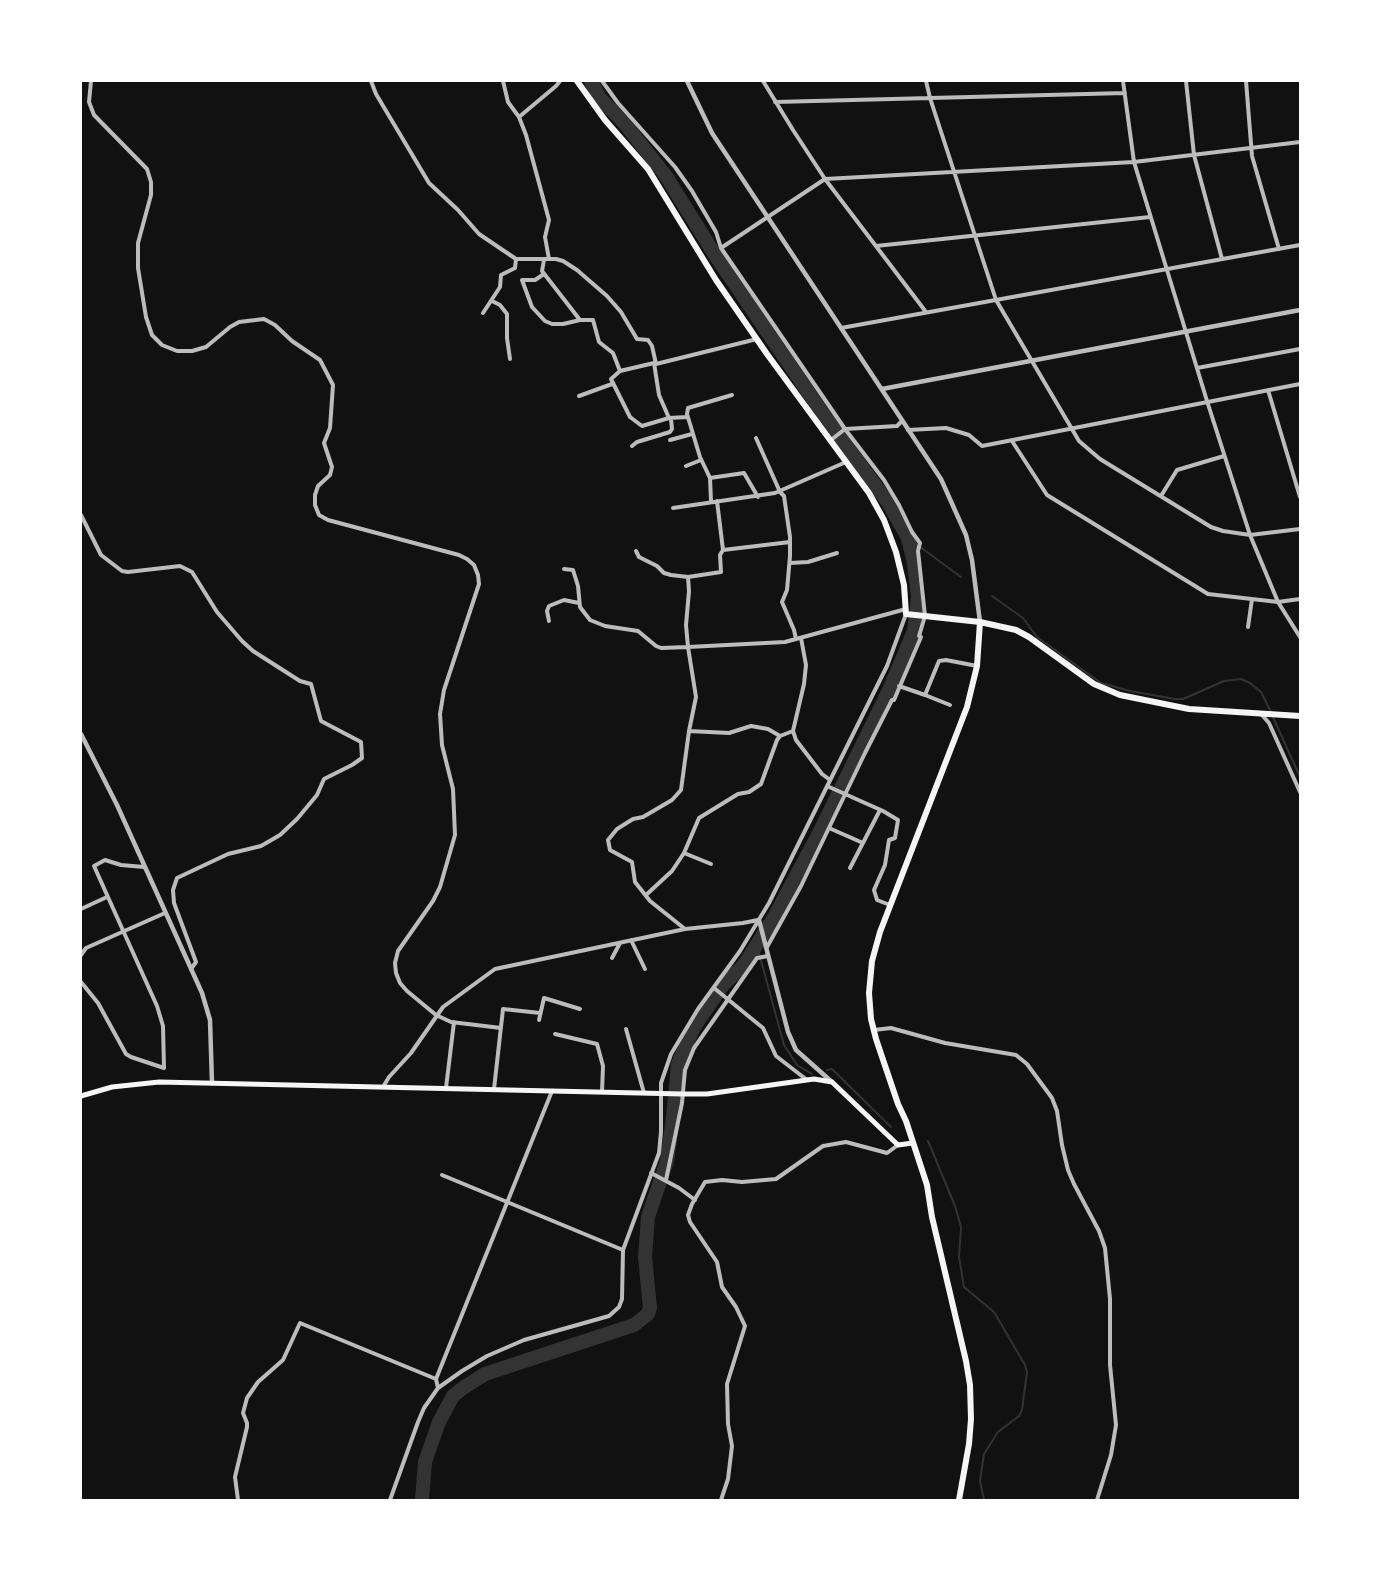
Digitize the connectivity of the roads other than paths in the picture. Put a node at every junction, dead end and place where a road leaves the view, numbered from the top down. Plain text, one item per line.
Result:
1 (91, 81) edge
2 (371, 81) edge
3 (503, 81) edge
4 (577, 81) edge
5 (602, 81) edge
6 (687, 81) edge
7 (763, 81) edge
8 (926, 81) edge
9 (1123, 81) edge
10 (1186, 81) edge
11 (1246, 81) edge
12 (557, 82) edge
13 (1125, 93) junction
14 (930, 98) junction
15 (775, 102) junction
16 (519, 117) junction
17 (1300, 142) edge
18 (1251, 148) junction
19 (1194, 155) junction
20 (1134, 162) junction
21 (954, 172) junction
22 (825, 179) junction
23 (767, 217) junction
24 (1150, 217) junction
25 (975, 235) junction
26 (1300, 245) edge
27 (876, 246) junction
28 (721, 248) junction
29 (1279, 249) junction
30 (516, 259) junction
31 (546, 259) junction
32 (1222, 259) junction
33 (1165, 269) junction
34 (544, 274) junction
35 (996, 300) junction
36 (492, 301) junction
37 (1300, 310) edge
38 (926, 312) junction
39 (483, 313) dead end
40 (580, 320) junction
41 (841, 328) junction
42 (1185, 332) junction
43 (757, 339) junction
44 (1300, 349) edge
45 (510, 359) dead end
46 (1033, 362) junction
47 (655, 364) junction
48 (1197, 369) junction
49 (620, 371) junction
50 (612, 384) junction
51 (1300, 384) edge
52 (882, 389) junction
53 (1268, 390) junction
54 (732, 395) dead end
55 (579, 396) dead end
56 (1207, 401) junction
57 (687, 417) junction
58 (670, 419) junction
59 (902, 421) junction
60 (845, 429) junction
61 (1071, 429) junction
62 (908, 430) junction
63 (692, 434) junction
64 (756, 438) dead end
65 (670, 440) dead end
66 (830, 440) junction
67 (1012, 441) junction
68 (632, 446) dead end
69 (1224, 456) junction
70 (702, 460) junction
71 (846, 462) junction
72 (686, 466) dead end
73 (710, 478) junction
74 (780, 492) junction
75 (758, 496) junction
76 (1161, 496) junction
77 (1300, 497) edge
78 (711, 501) junction
79 (717, 501) junction
80 (673, 508) dead end
81 (81, 515) edge
82 (1300, 529) edge
83 (1250, 535) junction
84 (790, 542) junction
85 (723, 550) junction
86 (636, 551) dead end
87 (837, 553) dead end
88 (790, 562) junction
89 (564, 569) dead end
90 (688, 577) junction
91 (1252, 599) junction
92 (1300, 599) edge
93 (1278, 602) junction
94 (580, 603) junction
95 (906, 612) junction
96 (924, 616) junction
97 (549, 621) dead end
98 (980, 622) junction
99 (1248, 627) dead end
100 (1300, 637) edge
101 (798, 638) junction
102 (688, 647) junction
103 (977, 666) junction
104 (899, 686) junction
105 (925, 695) junction
106 (950, 705) dead end
107 (1264, 714) junction
108 (1300, 716) edge
109 (689, 730) junction
110 (794, 731) junction
111 (81, 734) edge
112 (780, 736) junction
113 (830, 780) junction
114 (829, 787) junction
115 (1300, 792) edge
116 (845, 794) junction
117 (880, 810) junction
118 (829, 828) junction
119 (863, 843) junction
120 (684, 853) junction
121 (711, 864) dead end
122 (144, 867) junction
123 (850, 868) dead end
124 (646, 895) junction
125 (107, 897) junction
126 (890, 905) junction
127 (81, 909) edge
128 (165, 913) junction
129 (759, 920) junction
130 (685, 929) junction
131 (123, 931) junction
132 (631, 940) junction
133 (620, 943) junction
134 (766, 949) junction
135 (81, 955) edge
136 (766, 956) junction
137 (612, 958) dead end
138 (191, 969) junction
139 (645, 969) dead end
140 (81, 982) edge
141 (714, 988) junction
142 (728, 1000) junction
143 (580, 1009) dead end
144 (540, 1013) junction
145 (436, 1015) junction
146 (539, 1020) dead end
147 (454, 1022) junction
148 (501, 1028) junction
149 (626, 1029) dead end
150 (873, 1030) junction
151 (555, 1034) dead end
152 (807, 1080) junction
153 (832, 1082) junction
154 (212, 1083) junction
155 (383, 1086) junction
156 (446, 1088) junction
157 (494, 1089) junction
158 (552, 1091) junction
159 (602, 1092) junction
160 (644, 1093) junction
161 (660, 1094) junction
162 (683, 1094) junction
163 (81, 1096) edge
164 (913, 1143) junction
165 (898, 1145) junction
166 (651, 1173) junction
167 (442, 1175) dead end
168 (666, 1180) junction
169 (695, 1200) junction
170 (507, 1202) junction
171 (623, 1250) junction
172 (436, 1379) junction
173 (438, 1388) junction
174 (238, 1500) edge
175 (390, 1500) edge
176 (721, 1500) edge
177 (959, 1500) edge
178 (1097, 1500) edge

1 - 145 street
2 - 30 street
3 - 16 street
4 - 43 main road
5 - 28 street
6 - 23 street
7 - 15 street
8 - 14 street
9 - 13 street
10 - 19 street
11 - 18 street
12 - 16 street
13 - 14 street
13 - 20 street
14 - 15 street
14 - 21 street
15 - 22 street
16 - 31 street
17 - 18 street
18 - 19 street
18 - 29 street
19 - 20 street
19 - 32 street
20 - 21 street
20 - 24 street
21 - 22 street
21 - 25 street
22 - 23 street
22 - 27 street
23 - 28 street
23 - 41 street
24 - 25 street
24 - 33 street
25 - 27 street
25 - 35 street
26 - 29 street
27 - 38 street
28 - 60 street
29 - 32 street
30 - 31 street
30 - 36 street
31 - 34 street
31 - 47 street
32 - 33 street
33 - 35 street
33 - 42 street
34 - 40 street
34 - 40 street
35 - 38 street
35 - 46 street
36 - 39 street
36 - 45 street
37 - 42 street
38 - 41 street
40 - 49 street
41 - 52 street
42 - 46 street
42 - 48 street
43 - 47 street
43 - 66 main road
44 - 48 street
46 - 52 street
46 - 61 street
47 - 49 street
47 - 58 street
48 - 56 street
49 - 50 street
50 - 55 street
50 - 58 street
51 - 53 street
52 - 59 street
53 - 56 street
53 - 77 street
54 - 57 street
56 - 61 street
56 - 69 street
57 - 58 street
57 - 63 street
58 - 68 street
59 - 60 street
59 - 62 street
60 - 66 street
60 - 96 street
61 - 67 street
61 - 76 street
62 - 67 street
62 - 98 street
63 - 65 street
63 - 70 street
64 - 74 street
66 - 71 main road
67 - 91 street
69 - 76 street
69 - 83 street
70 - 72 street
70 - 73 street
71 - 74 street
71 - 95 main road
73 - 75 street
73 - 78 street
74 - 75 street
74 - 84 street
75 - 79 street
76 - 83 street
78 - 79 street
78 - 80 street
79 - 85 street
81 - 138 street
82 - 83 street
83 - 93 street
84 - 85 street
84 - 88 street
85 - 90 street
86 - 90 street
87 - 88 street
88 - 101 street
89 - 94 street
90 - 102 street
91 - 93 street
91 - 99 street
92 - 93 street
93 - 100 street
94 - 97 street
94 - 102 street
95 - 96 main road
95 - 101 street
95 - 113 street
96 - 98 main road
96 - 104 street
98 - 103 main road
98 - 107 main road
101 - 102 street
101 - 110 street
102 - 109 street
103 - 105 street
103 - 126 main road
104 - 105 street
104 - 116 street
105 - 106 street
107 - 108 main road
107 - 115 street
109 - 112 street
109 - 124 street
110 - 112 street
110 - 113 street
111 - 122 street
112 - 120 street
113 - 114 street
114 - 116 street
114 - 129 street
116 - 117 street
116 - 118 street
117 - 119 street
117 - 126 street
118 - 119 street
118 - 134 street
119 - 123 street
120 - 121 street
120 - 124 street
122 - 125 street
122 - 128 street
124 - 130 street
125 - 127 street
125 - 131 street
126 - 150 main road
128 - 131 street
128 - 138 street
129 - 130 street
129 - 134 street
129 - 141 street
130 - 132 street
131 - 135 street
131 - 140 street
132 - 133 street
132 - 139 street
133 - 137 street
133 - 145 street
134 - 136 street
136 - 142 street
136 - 153 street
138 - 154 street
141 - 142 street
141 - 161 street
142 - 152 street
142 - 162 street
143 - 144 street
144 - 146 street
144 - 148 street
145 - 147 street
145 - 155 street
147 - 148 street
147 - 156 street
148 - 157 street
149 - 160 street
150 - 164 main road
150 - 178 street
151 - 159 street
152 - 153 main road
152 - 162 main road
153 - 165 main road
154 - 155 main road
154 - 163 main road
155 - 156 main road
156 - 157 main road
157 - 158 main road
158 - 159 main road
158 - 170 street
159 - 160 main road
160 - 161 main road
161 - 162 main road
161 - 166 street
162 - 168 street
164 - 165 main road
164 - 177 main road
165 - 169 street
166 - 168 street
166 - 171 street
167 - 170 street
168 - 169 street
169 - 176 street
170 - 171 street
170 - 172 street
171 - 173 street
172 - 173 street
172 - 174 street
173 - 175 street

